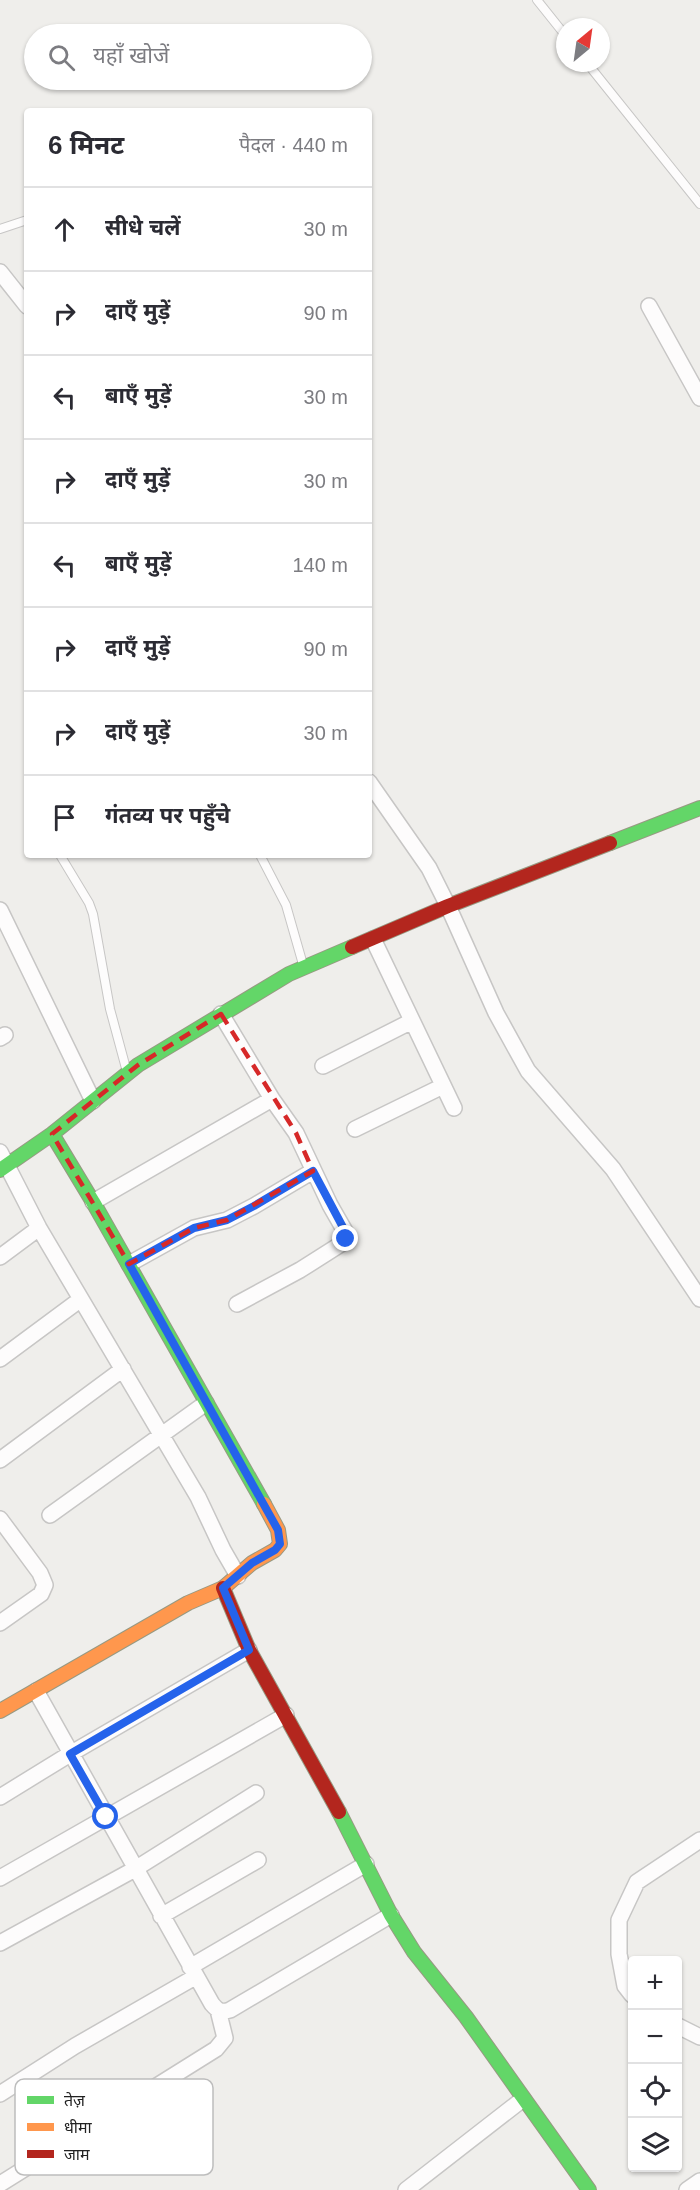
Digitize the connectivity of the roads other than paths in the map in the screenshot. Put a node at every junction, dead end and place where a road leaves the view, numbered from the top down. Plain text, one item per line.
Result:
1 (537, 0) edge
2 (556, 24) edge
3 (594, 72) edge
4 (700, 204) edge
5 (24, 221) edge
6 (0, 229) edge
7 (0, 272) edge
8 (24, 302) edge
9 (649, 306) dead end
10 (700, 398) edge
11 (372, 786) edge
12 (700, 808) edge
13 (62, 858) edge
14 (262, 858) edge
15 (448, 906) junction
16 (0, 910) edge
17 (373, 939) junction
18 (304, 968) junction
19 (221, 1014) junction
20 (412, 1021) junction
21 (323, 1066) dead end
22 (127, 1073) junction
23 (443, 1086) junction
24 (272, 1099) junction
25 (93, 1101) junction
26 (454, 1108) dead end
27 (355, 1129) dead end
28 (52, 1134) junction
29 (2, 1162) edge
30 (313, 1171) junction
31 (93, 1202) junction
32 (39, 1228) junction
33 (0, 1257) edge
34 (129, 1264) junction
35 (81, 1299) junction
36 (700, 1299) edge
37 (237, 1304) dead end
38 (0, 1359) edge
39 (123, 1369) junction
40 (206, 1403) junction
41 (162, 1435) junction
42 (0, 1460) edge
43 (50, 1515) dead end
44 (0, 1519) edge
45 (5, 1538) edge
46 (238, 1576) junction
47 (223, 1588) junction
48 (0, 1623) edge
49 (249, 1650) junction
50 (36, 1691) junction
51 (0, 1711) edge
52 (286, 1715) junction
53 (70, 1754) junction
54 (256, 1793) dead end
55 (0, 1797) edge
56 (106, 1817) junction
57 (700, 1840) edge
58 (258, 1860) dead end
59 (366, 1864) junction
60 (135, 1869) junction
61 (0, 1878) edge
62 (391, 1915) junction
63 (161, 1916) junction
64 (0, 1943) edge
65 (192, 1972) junction
66 (628, 1989) edge
67 (218, 2010) junction
68 (682, 2028) edge
69 (700, 2037) edge
70 (23, 2079) edge
71 (168, 2079) edge
72 (15, 2084) edge
73 (0, 2094) edge
74 (523, 2099) junction
75 (15, 2175) edge
76 (700, 2181) edge
77 (0, 2184) edge
78 (406, 2190) edge
79 (589, 2190) edge
80 (687, 2190) edge

1 - 2 lane
3 - 4 lane
5 - 6 lane
7 - 8 street
9 - 10 street
11 - 15 street
12 - 15 street
13 - 22 lane
14 - 18 lane
15 - 17 street
15 - 36 street
16 - 25 street
17 - 18 street
17 - 20 street
18 - 19 street
19 - 22 street
19 - 24 street
20 - 21 street
20 - 23 street
22 - 25 street
23 - 26 street
23 - 27 street
24 - 30 street
24 - 31 street
25 - 28 street
28 - 29 street
28 - 31 street
29 - 32 street
30 - 34 street
30 - 37 street
31 - 34 street
32 - 33 street
32 - 35 street
34 - 40 street
35 - 38 street
35 - 39 street
39 - 41 street
39 - 42 street
40 - 41 street
40 - 46 street
41 - 43 street
41 - 46 street
44 - 45 street
45 - 48 street
46 - 47 street
47 - 49 street
47 - 50 street
49 - 52 street
49 - 53 street
50 - 51 street
50 - 53 street
52 - 56 street
52 - 59 street
53 - 55 street
53 - 56 street
54 - 60 street
56 - 60 street
56 - 61 street
57 - 66 street
58 - 63 street
59 - 62 street
59 - 65 street
60 - 63 street
60 - 64 street
62 - 67 street
62 - 74 street
63 - 65 street
65 - 67 street
65 - 70 street
67 - 71 street
68 - 69 street
72 - 73 street
74 - 78 street
74 - 79 street
75 - 77 street
76 - 80 street

